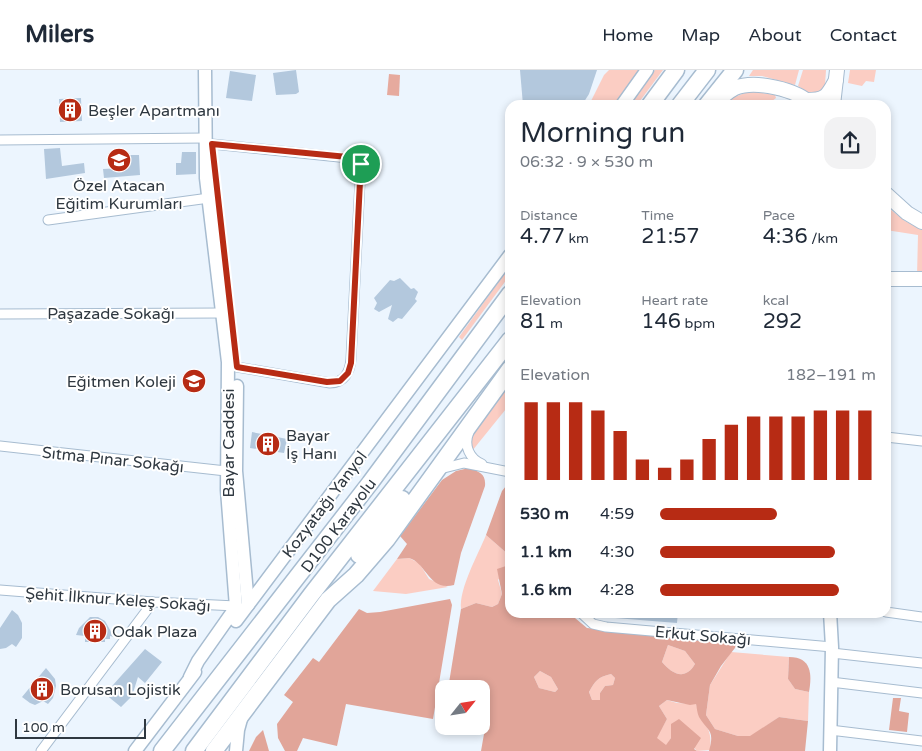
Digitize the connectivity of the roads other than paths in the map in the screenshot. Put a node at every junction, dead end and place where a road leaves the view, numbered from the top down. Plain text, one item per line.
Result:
1 (205, 70) edge
2 (212, 70) edge
3 (647, 70) edge
4 (676, 70) edge
5 (707, 70) edge
6 (735, 70) edge
7 (836, 75) edge
8 (626, 100) edge
9 (654, 100) edge
10 (684, 100) edge
11 (711, 100) edge
12 (719, 100) edge
13 (805, 100) edge
14 (818, 100) edge
15 (834, 100) edge
16 (0, 140) edge
17 (209, 141) junction
18 (209, 198) junction
19 (891, 199) edge
20 (48, 220) dead end
21 (922, 222) edge
22 (505, 262) edge
23 (891, 278) edge
24 (922, 279) edge
25 (505, 301) edge
26 (223, 313) junction
27 (0, 314) edge
28 (505, 347) edge
29 (505, 349) edge
30 (237, 367) junction
31 (505, 377) edge
32 (477, 414) junction
33 (891, 438) edge
34 (922, 441) edge
35 (0, 446) edge
36 (487, 467) junction
37 (226, 471) junction
38 (505, 471) edge
39 (433, 474) junction
40 (0, 590) edge
41 (328, 600) junction
42 (154, 602) junction
43 (242, 606) junction
44 (891, 613) edge
45 (922, 617) edge
46 (586, 618) edge
47 (830, 618) edge
48 (832, 650) junction
49 (922, 663) edge
50 (831, 682) junction
51 (922, 693) edge
52 (243, 713) junction
53 (830, 730) junction
54 (922, 741) edge
55 (41, 751) edge
56 (135, 751) edge
57 (162, 751) edge
58 (194, 751) edge
59 (214, 751) edge
60 (236, 751) edge
61 (830, 751) edge

1 - 17 main road, Bayar Caddesi
2 - 17 main road, Bayar Caddesi
3 - 8 main road
4 - 9 highway
5 - 10 highway
6 - 11 highway
7 - 14 main road
7 - 15 main road
12 - 13 main road
16 - 17 street
17 - 18 main road, Bayar Caddesi
17 - 30 main road, Bayar Caddesi
17 - 30 street
18 - 20 street
18 - 26 main road, Bayar Caddesi
19 - 21 main road
22 - 43 main road, Kozyatağı Yanyol
23 - 24 main road
25 - 57 highway, D100 Karayolu
26 - 27 street, Paşazade Sokağı
26 - 37 main road, Bayar Caddesi
28 - 58 highway, D100 Karayolu
29 - 41 highway
30 - 43 main road, Bayar Caddesi
31 - 32 highway
32 - 36 street
32 - 39 highway
33 - 34 street
35 - 37 street, Sıtma Pınar Sokağı
36 - 38 street
36 - 39 street
37 - 43 main road, Bayar Caddesi
39 - 41 highway
40 - 42 street, Şehit İlknur Keleş Sokağı
41 - 52 highway
42 - 43 street, Şehit İlknur Keleş Sokağı
42 - 55 street
43 - 56 main road, Kozyatağı Yanyol
44 - 45 street
46 - 48 street, Erkut Sokağı
47 - 48 main road
48 - 49 street, Erkut Sokağı
48 - 50 main road
50 - 51 street
50 - 53 main road
52 - 59 highway
52 - 60 main road
53 - 54 street
53 - 61 main road

